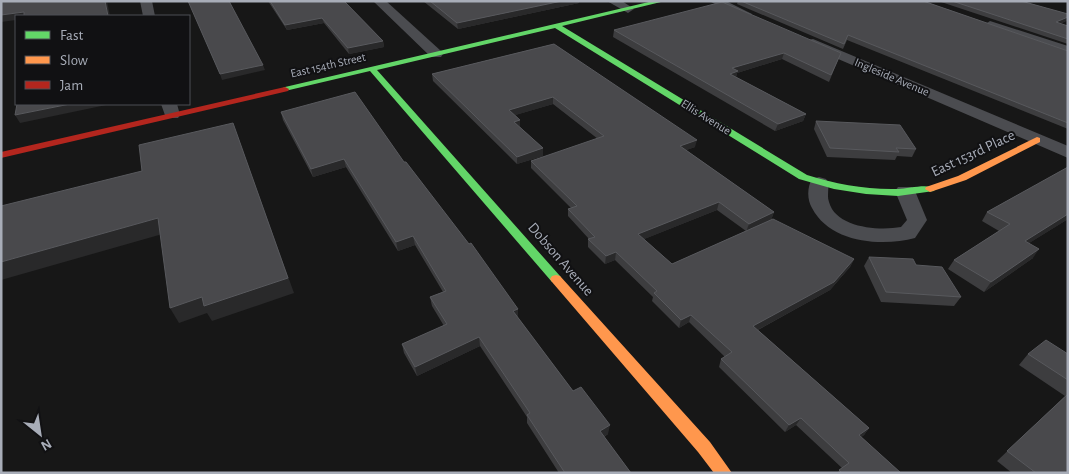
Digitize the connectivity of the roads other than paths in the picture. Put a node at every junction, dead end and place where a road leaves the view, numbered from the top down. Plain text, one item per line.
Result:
1 (146, 1) edge
2 (379, 1) edge
3 (613, 1) edge
4 (662, 1) edge
5 (715, 1) edge
6 (628, 9) junction
7 (149, 15) edge
8 (760, 20) edge
9 (975, 20) edge
10 (557, 26) junction
11 (796, 36) edge
12 (1068, 51) edge
13 (436, 54) junction
14 (372, 69) junction
15 (170, 110) edge
16 (1037, 140) junction
17 (1068, 153) edge
18 (1, 155) edge
19 (819, 183) junction
20 (861, 190) joint
21 (905, 192) junction
22 (724, 473) edge

1 - 7 street
2 - 13 street
3 - 6 street
4 - 6 street, East 154th Street
5 - 8 street
6 - 10 street, East 154th Street
9 - 12 street
10 - 13 street, East 154th Street
10 - 19 street, Ellis Avenue
11 - 16 street, Ingleside Avenue
13 - 14 street, East 154th Street
14 - 15 street, East 154th Street
14 - 22 street, Dobson Avenue
15 - 18 street, East 154th Street
16 - 17 street, Ingleside Avenue
16 - 21 street, East 153rd Place
19 - 20 street, Ellis Avenue
19 - 21 street
20 - 21 street, East 153rd Place

